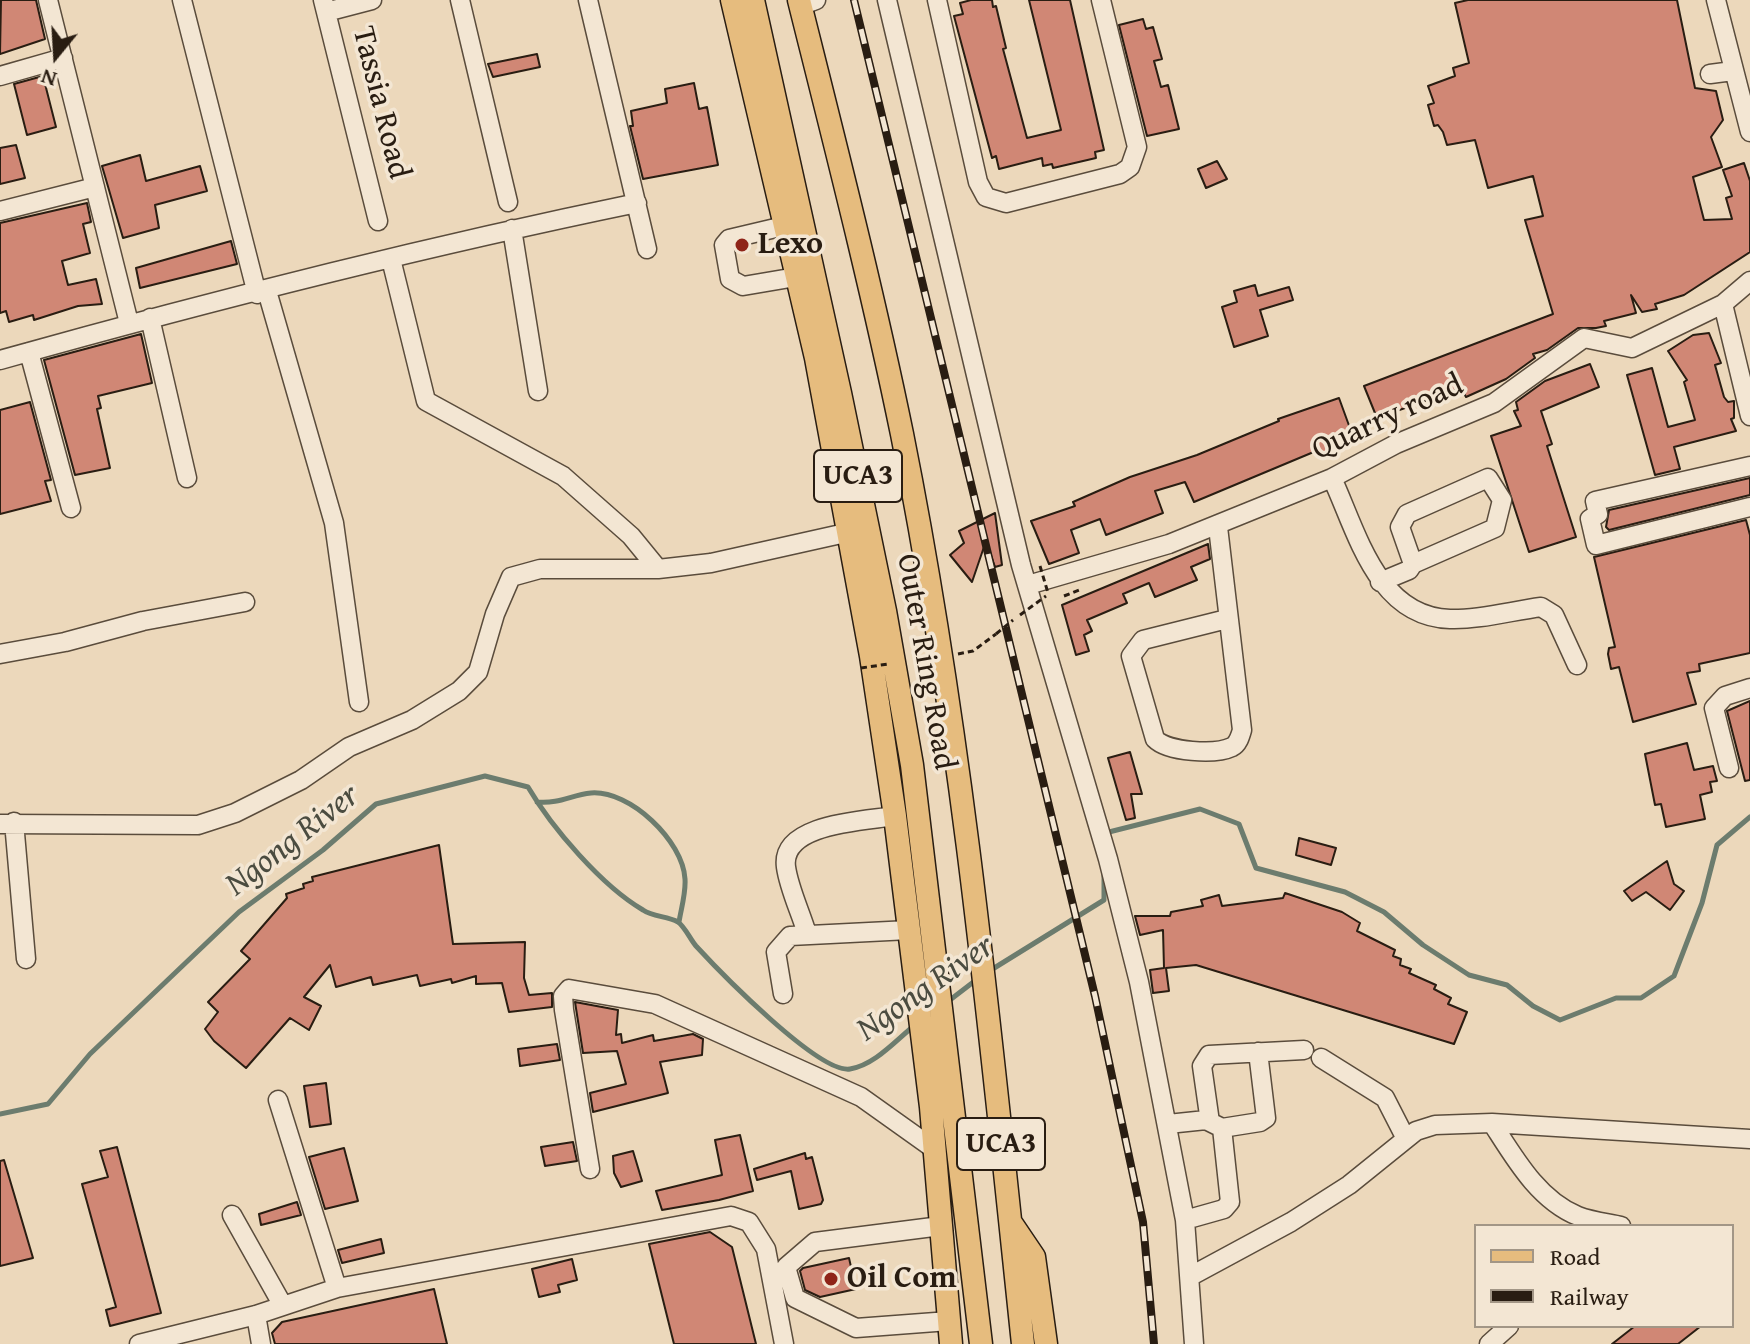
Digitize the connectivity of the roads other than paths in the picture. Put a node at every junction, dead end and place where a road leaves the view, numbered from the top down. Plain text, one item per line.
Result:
1 (48, 0) edge
2 (182, 0) edge
3 (372, 0) edge
4 (460, 0) edge
5 (588, 0) edge
6 (732, 0) edge
7 (753, 0) edge
8 (887, 0) edge
9 (937, 0) edge
10 (1101, 0) edge
11 (1716, 0) edge
12 (805, 2) edge
13 (325, 6) edge
14 (63, 58) junction
15 (1733, 71) junction
16 (1710, 74) dead end
17 (0, 76) edge
18 (1750, 132) edge
19 (95, 187) junction
20 (508, 202) dead end
21 (637, 203) junction
22 (0, 211) edge
23 (378, 221) dead end
24 (784, 226) junction
25 (512, 229) junction
26 (647, 249) dead end
27 (391, 259) junction
28 (796, 277) junction
29 (1750, 281) edge
30 (262, 292) junction
31 (1723, 304) junction
32 (150, 318) junction
33 (129, 323) junction
34 (29, 352) junction
35 (816, 358) junction
36 (0, 360) edge
37 (538, 391) dead end
38 (840, 393) junction
39 (1750, 416) edge
40 (1750, 466) edge
41 (187, 478) dead end
42 (1332, 478) junction
43 (1750, 507) edge
44 (71, 508) dead end
45 (1218, 527) junction
46 (850, 532) junction
47 (1413, 564) junction
48 (658, 569) junction
49 (1380, 582) junction
50 (1028, 585) junction
51 (245, 602) dead end
52 (1227, 619) junction
53 (0, 654) edge
54 (1577, 665) dead end
55 (1750, 688) edge
56 (359, 702) dead end
57 (912, 765) junction
58 (1729, 768) dead end
59 (894, 808) junction
60 (7, 823) edge
61 (909, 930) junction
62 (807, 934) junction
63 (26, 959) dead end
64 (783, 994) dead end
65 (1258, 1052) junction
66 (278, 1100) dead end
67 (941, 1105) junction
68 (1492, 1123) junction
69 (1168, 1124) junction
70 (1216, 1125) junction
71 (1406, 1139) junction
72 (1750, 1139) edge
73 (934, 1149) junction
74 (590, 1169) dead end
75 (232, 1215) dead end
76 (1185, 1220) junction
77 (1010, 1222) junction
78 (1612, 1224) edge
79 (941, 1226) junction
80 (1191, 1276) junction
81 (337, 1288) junction
82 (282, 1304) junction
83 (256, 1315) junction
84 (949, 1321) junction
85 (1507, 1328) edge
86 (139, 1344) edge
87 (261, 1344) edge
88 (784, 1344) edge
89 (951, 1344) edge
90 (981, 1344) edge
91 (1023, 1344) edge
92 (1046, 1344) edge
93 (1194, 1344) edge
94 (1489, 1344) edge

1 - 14 street
2 - 30 street
3 - 13 street
4 - 20 street
5 - 21 street
6 - 24 main road, UCA3
7 - 38 main road, Outer Ring Road / UCA3
8 - 50 street
9 - 10 street
11 - 15 street
12 - 77 main road, Outer Ring Road / UCA3
13 - 23 street, Tassia Road
14 - 17 street
14 - 19 street
15 - 16 street
15 - 18 street
19 - 22 street
19 - 33 street
21 - 25 street
21 - 26 street
24 - 28 main road, UCA3
24 - 28 street
25 - 27 street
25 - 37 street
27 - 30 street
27 - 48 street
28 - 35 main road, UCA3
29 - 31 street, Quarry road
30 - 32 street
30 - 56 street
31 - 39 street
31 - 42 street, Quarry road
32 - 33 street
32 - 41 street
33 - 34 street
34 - 36 street
34 - 44 street
35 - 38 main road
35 - 46 main road, UCA3
38 - 57 main road, Outer Ring Road / UCA3
40 - 43 street
42 - 45 street, Quarry road
42 - 49 street
45 - 50 street, Quarry road
45 - 52 street
46 - 48 street
46 - 59 main road, UCA3
47 - 47 street
47 - 49 street
48 - 60 street
49 - 54 street
50 - 69 street
51 - 53 street
52 - 52 street
55 - 58 street
57 - 59 main road
57 - 67 main road, Outer Ring Road / UCA3
59 - 61 main road, UCA3
59 - 62 street
60 - 63 street
61 - 62 street
61 - 67 main road, UCA3
62 - 64 street
65 - 70 street
65 - 70 street
65 - 71 street
66 - 81 street
67 - 73 main road, UCA3
67 - 90 main road, Outer Ring Road / UCA3
68 - 71 street
68 - 72 street
68 - 78 street
69 - 70 street
69 - 76 street
70 - 76 street
71 - 80 street
73 - 74 street
73 - 79 main road, UCA3
75 - 82 street
76 - 80 street
77 - 91 main road, Outer Ring Road / UCA3
77 - 92 main road, Outer Ring Road / UCA3
79 - 84 main road, UCA3
79 - 84 street
80 - 93 street
81 - 82 street
81 - 88 street
82 - 83 street
83 - 86 street
83 - 87 street
84 - 89 main road, UCA3
85 - 94 street

